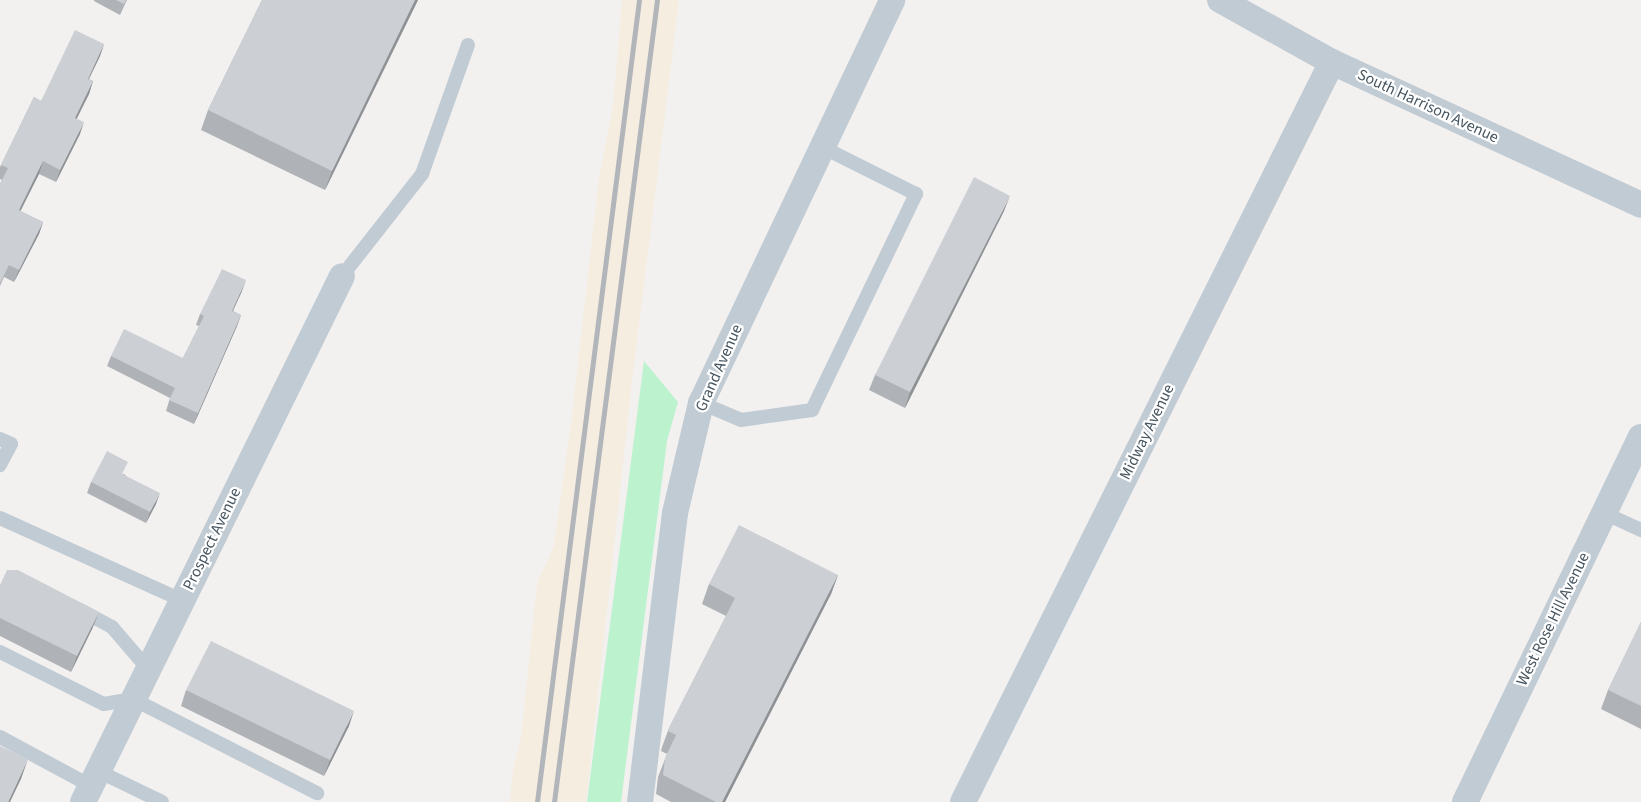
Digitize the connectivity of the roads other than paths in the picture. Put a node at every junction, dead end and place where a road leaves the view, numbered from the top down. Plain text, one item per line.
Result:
1 (892, 0) edge
2 (1220, 0) edge
3 (1250, 7) edge
4 (468, 45) dead end
5 (1332, 62) junction
6 (822, 147) junction
7 (1641, 205) edge
8 (342, 276) joint
9 (700, 403) junction
10 (1641, 437) edge
11 (0, 439) edge
12 (0, 465) edge
13 (1604, 513) junction
14 (0, 518) edge
15 (1641, 530) edge
16 (182, 600) junction
17 (70, 605) edge
18 (0, 652) edge
19 (148, 669) junction
20 (133, 699) junction
21 (0, 737) edge
22 (90, 786) edge
23 (317, 793) dead end
24 (162, 802) edge
25 (640, 802) edge
26 (963, 802) edge
27 (1465, 802) edge

1 - 6 street, Grand Avenue
2 - 3 street, South Harrison Avenue
3 - 5 street, South Harrison Avenue
4 - 8 lane
5 - 7 street, South Harrison Avenue
5 - 26 street, Midway Avenue
6 - 9 street, Grand Avenue
6 - 9 lane
8 - 16 street, Prospect Avenue
9 - 25 street, Grand Avenue
10 - 13 street, West Rose Hill Avenue
11 - 12 lane
13 - 15 lane
13 - 27 street, West Rose Hill Avenue
14 - 16 lane
16 - 19 street, Prospect Avenue
17 - 19 lane
18 - 20 lane
19 - 20 street, Prospect Avenue
20 - 22 street, Prospect Avenue
20 - 23 lane
21 - 22 lane
22 - 24 lane

